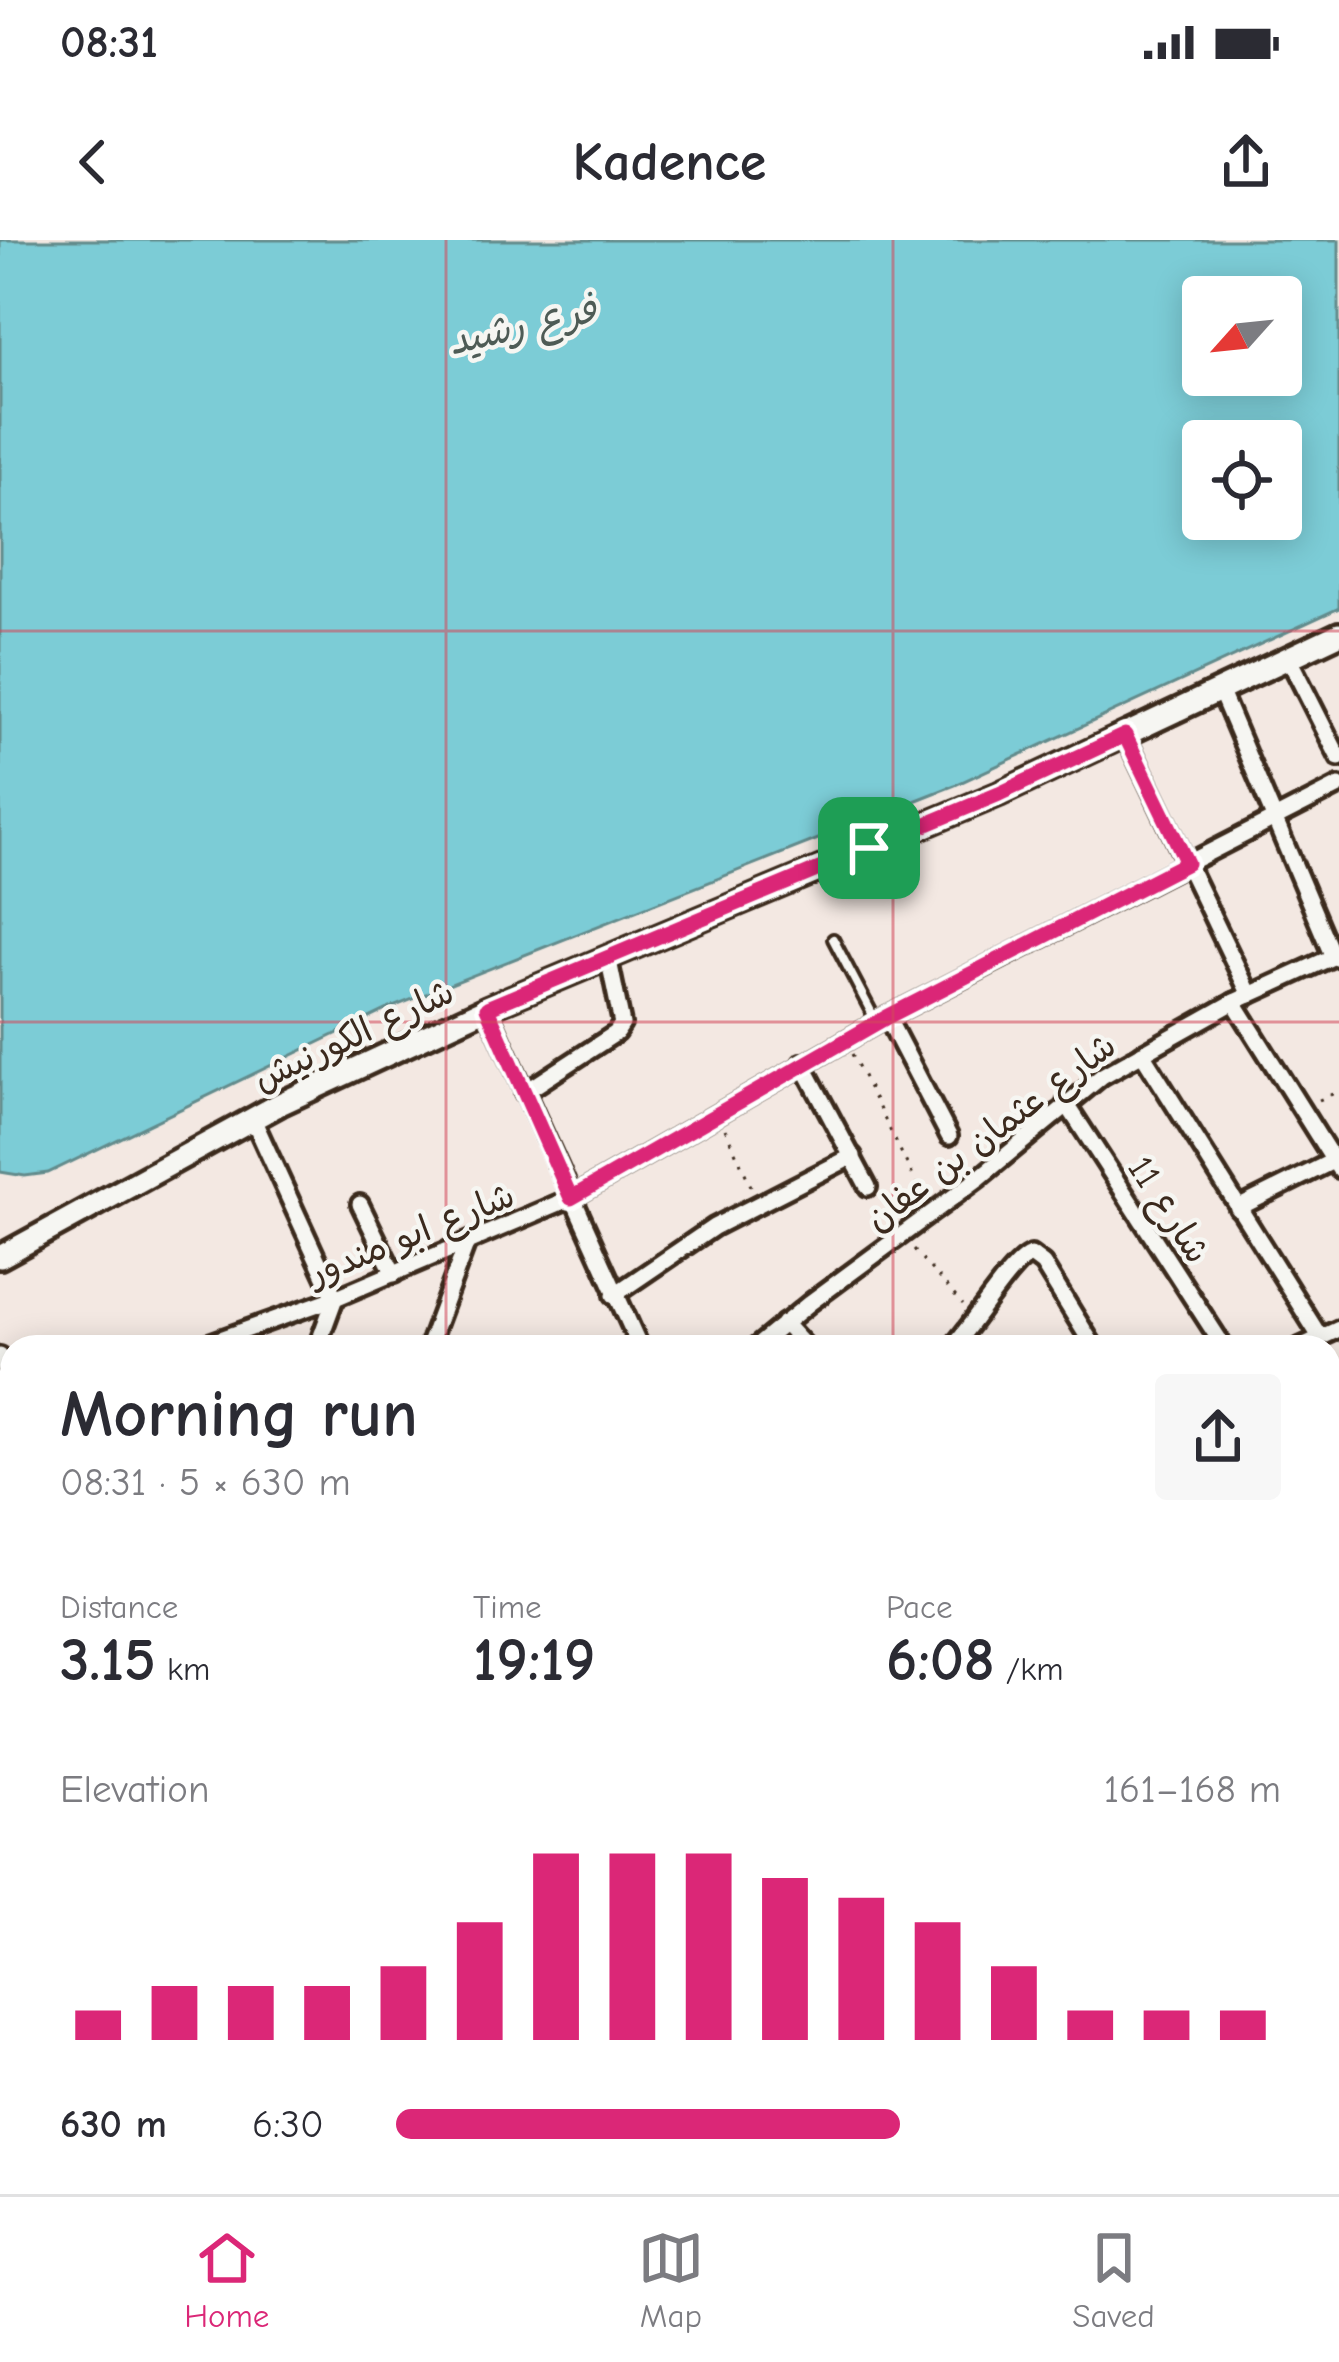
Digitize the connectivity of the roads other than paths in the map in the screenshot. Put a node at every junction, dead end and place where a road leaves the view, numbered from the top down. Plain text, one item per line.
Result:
1 (1339, 634) edge
2 (1288, 657) junction
3 (1220, 689) junction
4 (1125, 735) junction
5 (1339, 758) edge
6 (1339, 786) edge
7 (1274, 819) junction
8 (1187, 863) junction
9 (833, 939) dead end
10 (608, 956) junction
11 (1335, 961) edge
12 (1242, 999) junction
13 (487, 1008) junction
14 (882, 1019) junction
15 (1142, 1053) junction
16 (802, 1063) junction
17 (524, 1093) junction
18 (1066, 1103) junction
19 (252, 1117) junction
20 (949, 1136) dead end
21 (853, 1156) junction
22 (1337, 1163) edge
23 (868, 1187) dead end
24 (571, 1198) junction
25 (360, 1204) dead end
26 (1238, 1208) junction
27 (466, 1245) junction
28 (0, 1257) edge
29 (394, 1274) junction
30 (614, 1295) junction
31 (335, 1298) junction
32 (784, 1323) junction
33 (973, 1325) junction
34 (232, 1335) edge
35 (321, 1335) edge
36 (432, 1335) edge
37 (634, 1335) edge
38 (770, 1335) edge
39 (795, 1335) edge
40 (963, 1335) edge
41 (976, 1335) edge
42 (1086, 1335) edge
43 (1216, 1335) edge
44 (1309, 1335) edge

1 - 2 main road, شارع الكورنيش
2 - 3 main road, شارع الكورنيش
2 - 5 street
3 - 4 main road, شارع الكورنيش
3 - 7 street
4 - 8 street
4 - 10 main road, شارع الكورنيش
6 - 7 street, شارع ابو مندور
7 - 8 street, شارع ابو مندور
7 - 11 street
8 - 12 street
8 - 14 street, شارع ابو مندور
9 - 14 lane
10 - 13 main road, شارع الكورنيش
10 - 17 street
11 - 12 street, شارع عثمان بن عفان
12 - 15 street, شارع عثمان بن عفان
12 - 22 street
13 - 17 street
13 - 19 main road, شارع الكورنيش
14 - 16 street, شارع ابو مندور
14 - 20 street
15 - 18 street, شارع عثمان بن عفان
15 - 26 street
16 - 21 street
16 - 24 street, شارع ابو مندور
17 - 24 street
18 - 32 street, شارع عثمان بن عفان
18 - 43 street, شارع 11
19 - 28 main road, شارع الكورنيش
19 - 31 street
21 - 23 street
21 - 30 street
22 - 26 street
24 - 27 street, شارع ابو مندور
24 - 30 street
25 - 29 street
26 - 44 street
27 - 29 street, شارع ابو مندور
27 - 36 street
29 - 31 street, شارع ابو مندور
30 - 37 street
31 - 34 street, شارع ابو مندور
31 - 35 street
32 - 38 street, شارع عثمان بن عفان
32 - 39 street
33 - 40 street
33 - 41 street
33 - 42 street

